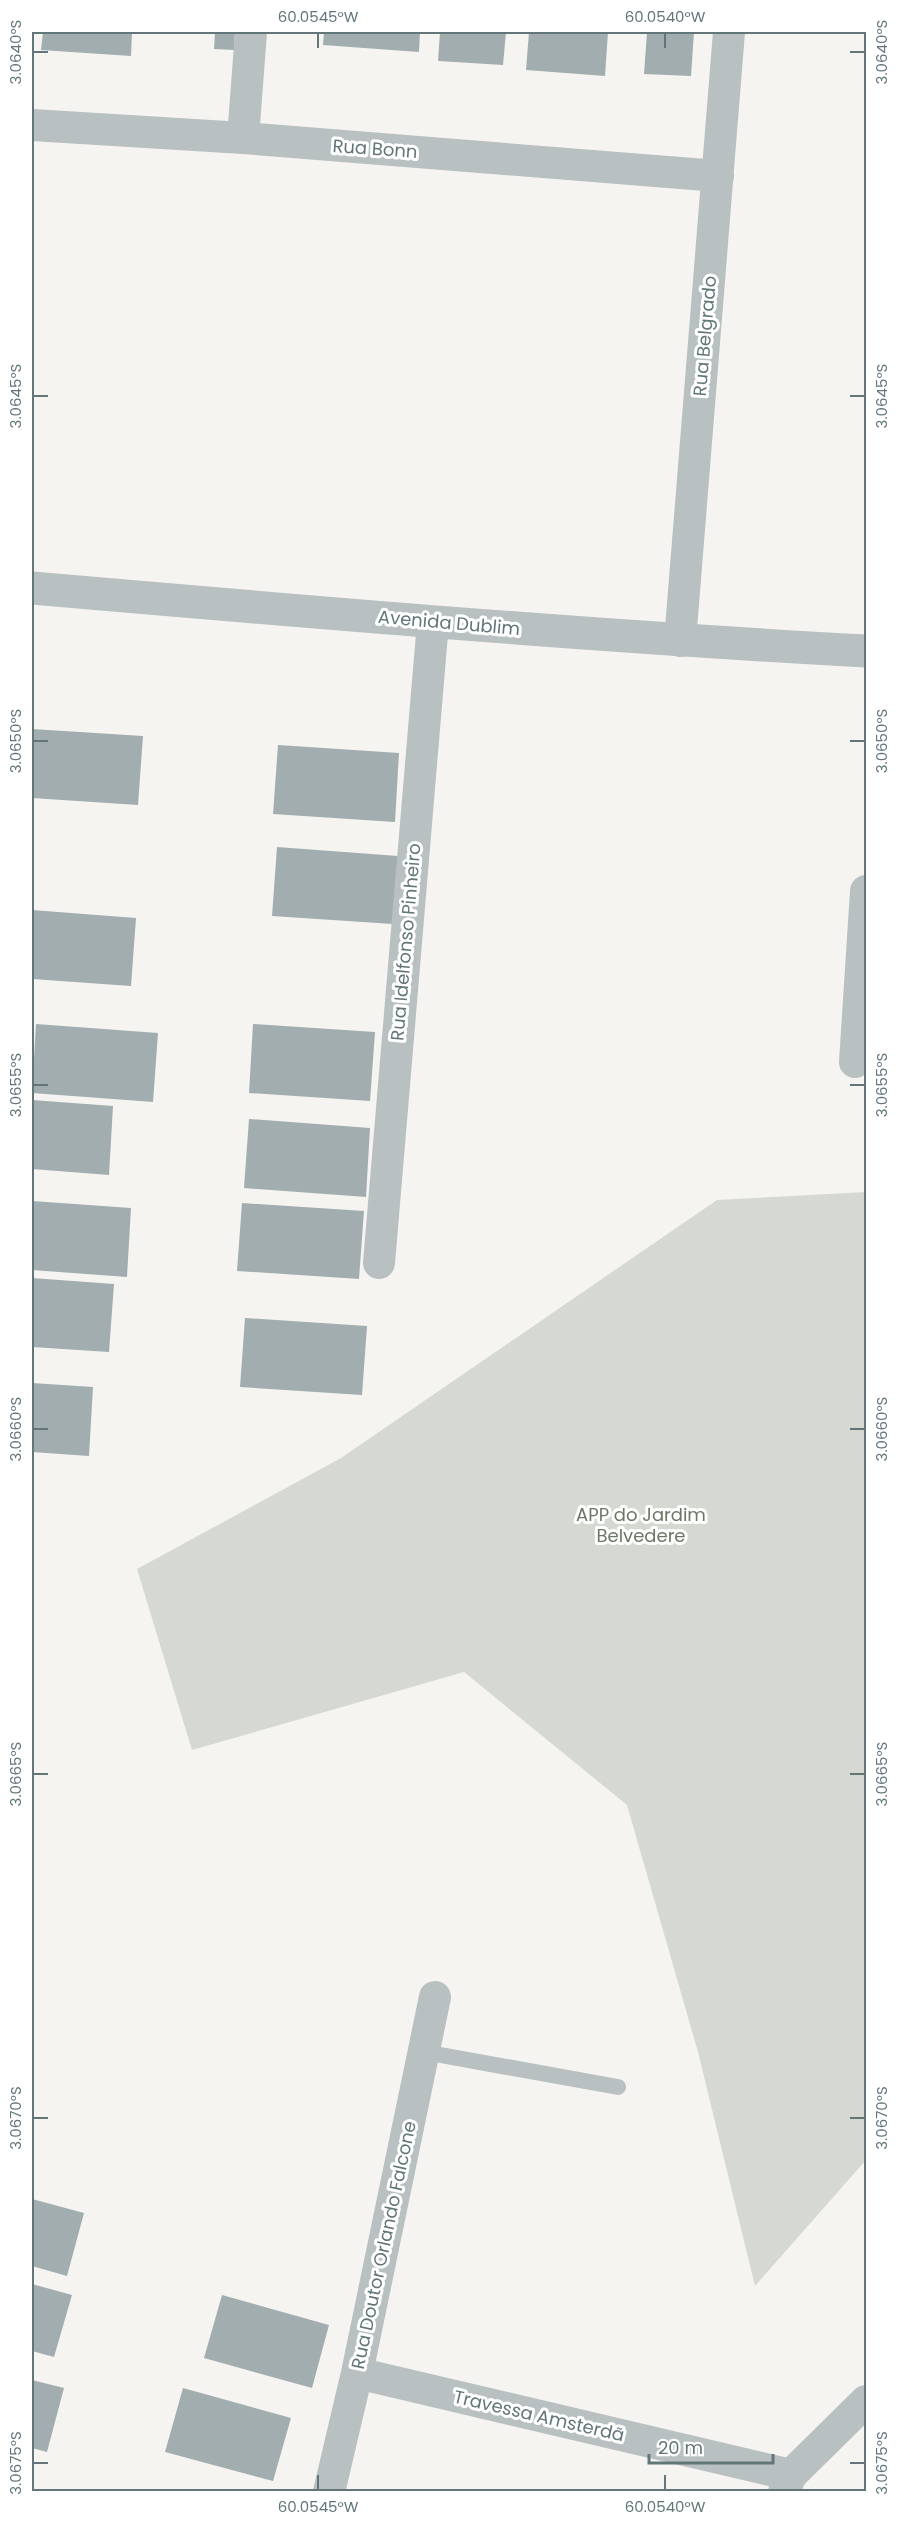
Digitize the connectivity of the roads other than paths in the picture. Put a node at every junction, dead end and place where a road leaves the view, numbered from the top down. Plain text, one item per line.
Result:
1 (251, 32) edge
2 (729, 32) edge
3 (32, 125) edge
4 (243, 138) junction
5 (718, 176) junction
6 (32, 588) edge
7 (433, 622) junction
8 (680, 641) junction
9 (867, 651) edge
10 (867, 891) edge
11 (855, 1062) dead end
12 (380, 1263) dead end
13 (435, 1997) dead end
14 (424, 2052) junction
15 (618, 2087) dead end
16 (357, 2373) junction
17 (867, 2401) edge
18 (788, 2483) edge
19 (329, 2492) edge

1 - 4 street
2 - 5 street, Rua Belgrado
3 - 4 street, Rua Bonn
4 - 5 street, Rua Bonn
5 - 8 street, Rua Belgrado
6 - 7 street, Avenida Dublim
7 - 8 street, Avenida Dublim
7 - 12 street, Rua Idelfonso Pinheiro
8 - 9 street, Avenida Dublim
10 - 11 street
13 - 14 street, Rua Doutor Orlando Falcone
14 - 15 lane
14 - 16 street, Rua Doutor Orlando Falcone
16 - 18 street, Travessa Amsterdã
16 - 19 street, Rua Doutor Orlando Falcone
17 - 18 street

